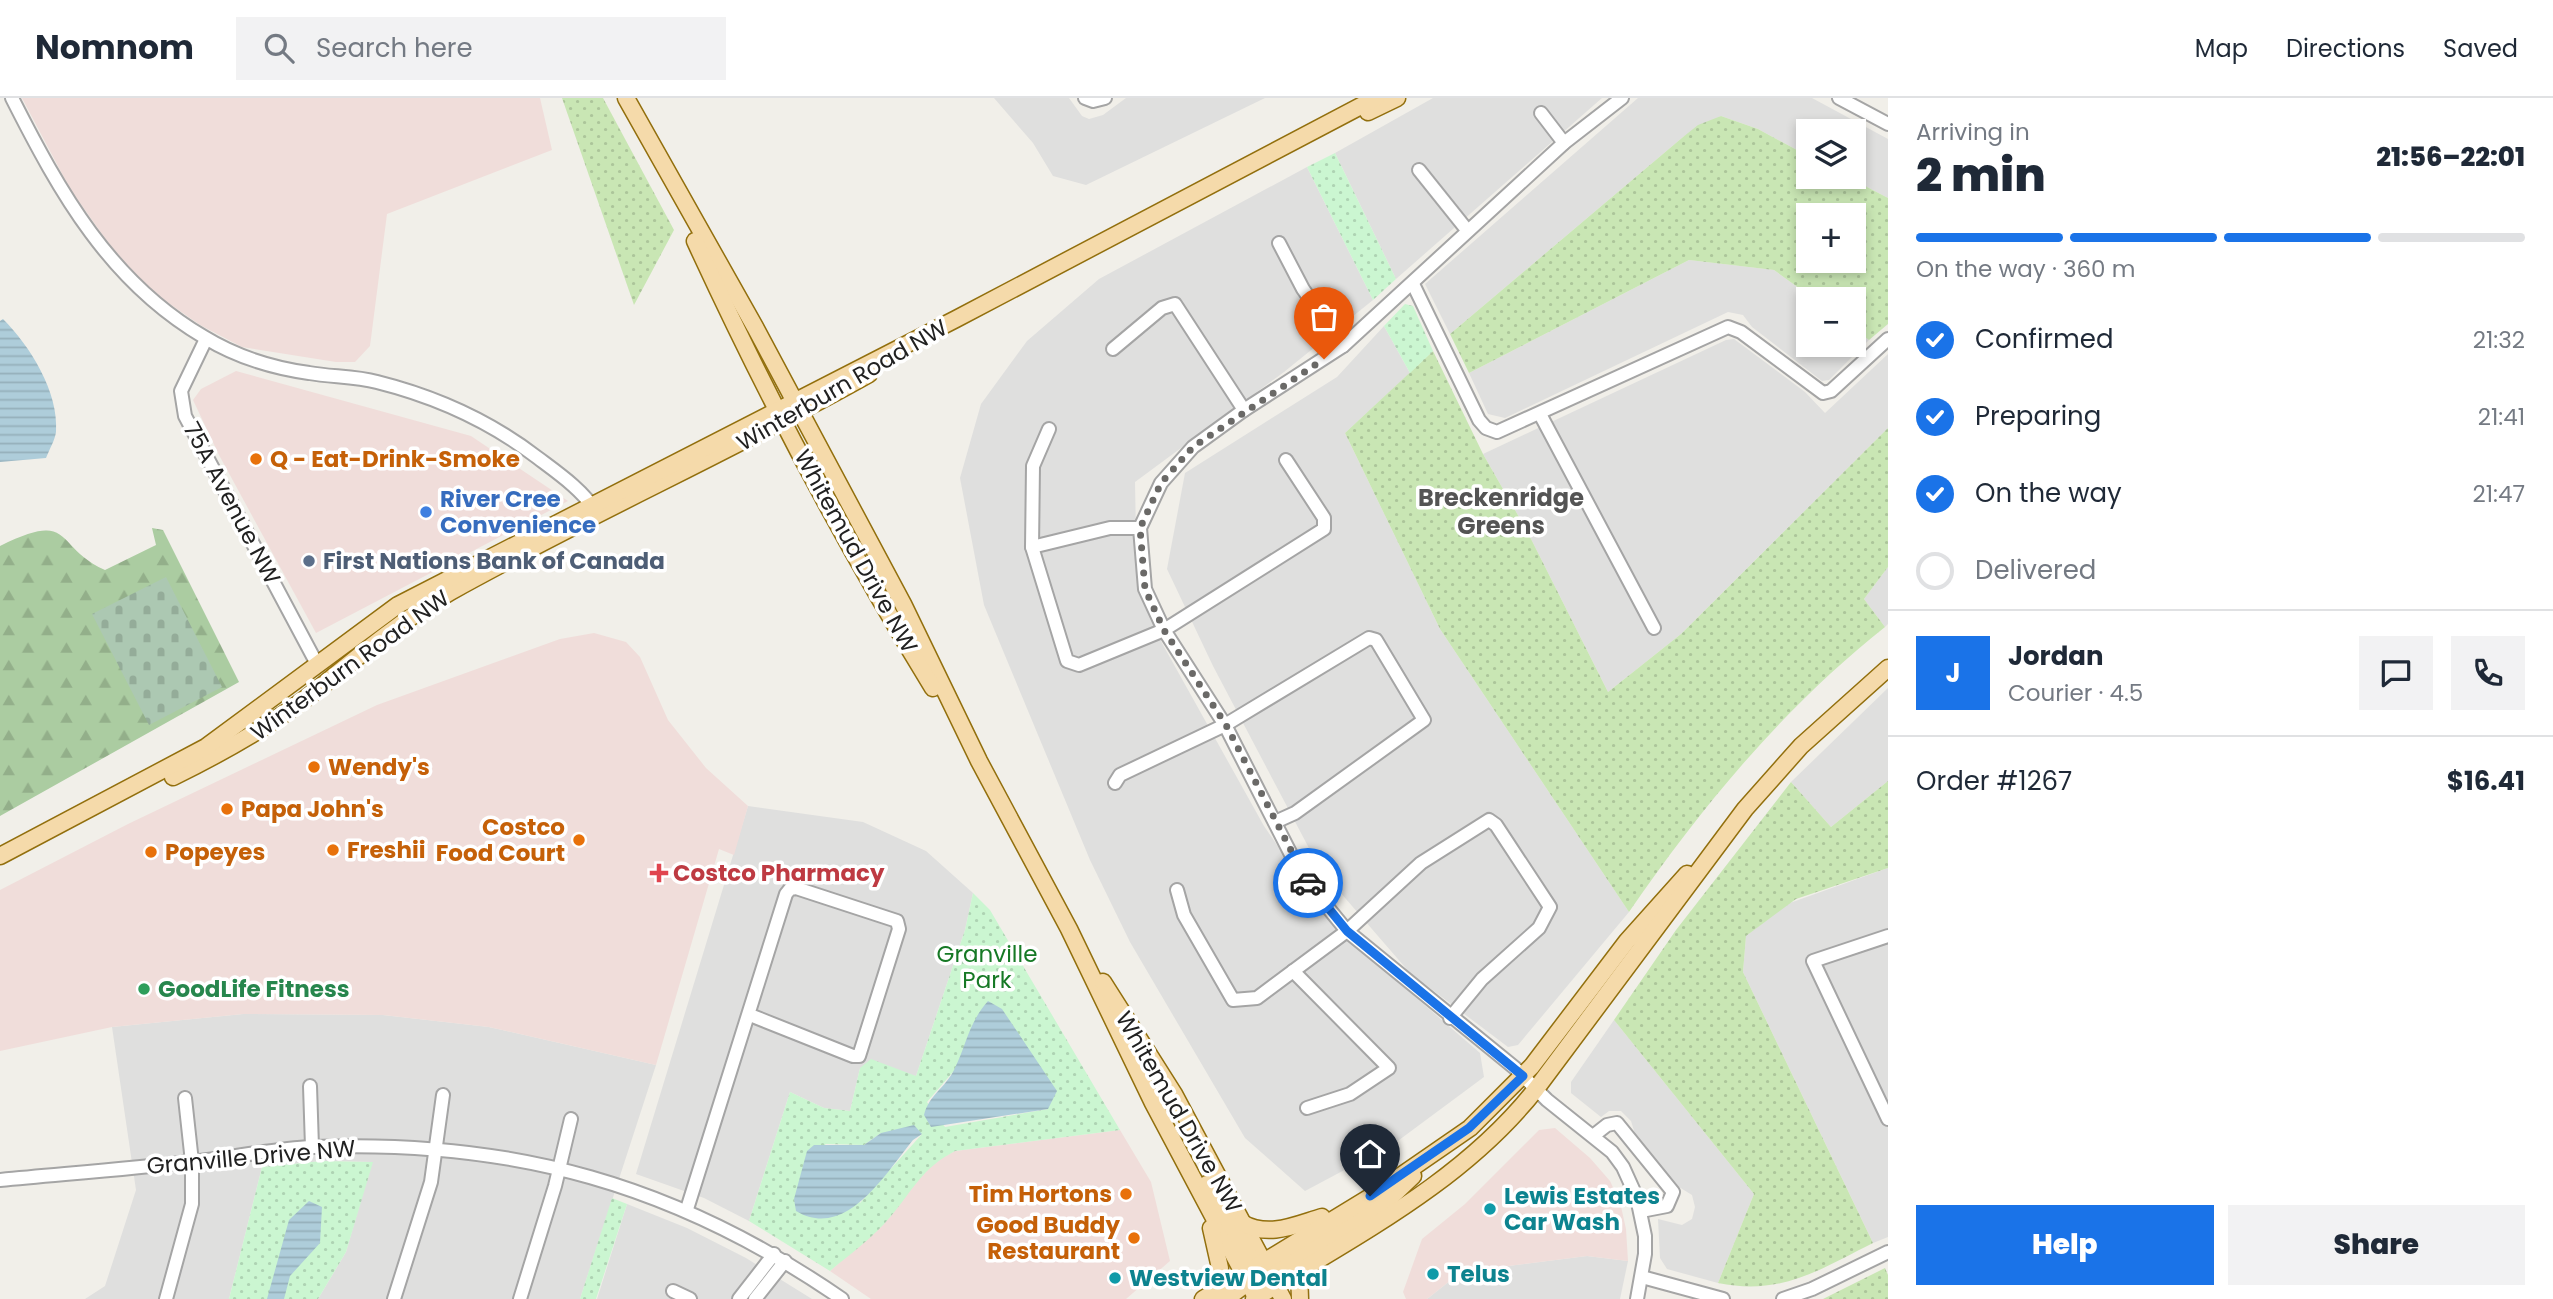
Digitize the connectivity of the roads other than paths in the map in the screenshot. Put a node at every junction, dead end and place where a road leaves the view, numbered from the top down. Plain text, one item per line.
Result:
1 (12, 98) edge
2 (626, 98) edge
3 (1105, 98) edge
4 (1376, 98) edge
5 (1397, 98) edge
6 (1622, 98) edge
7 (1840, 98) edge
8 (1087, 99) edge
9 (1541, 113) dead end
10 (1888, 124) edge
11 (1298, 141) junction
12 (1564, 143) junction
13 (652, 147) junction
14 (1419, 170) dead end
15 (1467, 230) junction
16 (1279, 243) dead end
17 (1413, 284) junction
18 (206, 339) junction
19 (1888, 340) edge
20 (1343, 346) junction
21 (1113, 349) dead end
22 (789, 410) junction
23 (1244, 410) junction
24 (1540, 414) junction
25 (1049, 429) dead end
26 (1286, 460) dead end
27 (595, 510) junction
28 (1140, 528) junction
29 (1032, 547) junction
30 (1654, 628) dead end
31 (1164, 630) junction
32 (317, 664) junction
33 (1888, 668) edge
34 (1226, 725) junction
35 (212, 759) junction
36 (1115, 783) dead end
37 (1275, 822) junction
38 (1715, 848) junction
39 (0, 856) edge
40 (0, 867) edge
41 (1177, 890) dead end
42 (1069, 929) junction
43 (1347, 931) junction
44 (1888, 936) edge
45 (1293, 971) junction
46 (750, 1015) junction
47 (1450, 1018) junction
48 (1523, 1076) junction
49 (310, 1086) dead end
50 (1536, 1089) junction
51 (443, 1095) dead end
52 (185, 1098) dead end
53 (1307, 1108) dead end
54 (571, 1119) dead end
55 (1888, 1119) edge
56 (1170, 1134) junction
57 (1593, 1136) junction
58 (312, 1147) junction
59 (437, 1150) junction
60 (1429, 1159) junction
61 (192, 1162) junction
62 (557, 1168) junction
63 (0, 1180) edge
64 (1352, 1208) junction
65 (687, 1209) junction
66 (1641, 1211) junction
67 (1212, 1215) junction
68 (1242, 1223) junction
69 (1888, 1252) edge
70 (780, 1258) junction
71 (1299, 1272) junction
72 (1642, 1277) junction
73 (812, 1280) junction
74 (1261, 1283) edge
75 (673, 1291) dead end
76 (1214, 1297) edge
77 (166, 1299) edge
78 (394, 1299) edge
79 (520, 1299) edge
80 (690, 1299) edge
81 (739, 1299) edge
82 (755, 1299) edge
83 (830, 1299) edge
84 (842, 1299) edge
85 (1300, 1299) edge
86 (1637, 1299) edge
87 (1723, 1299) edge
88 (1783, 1299) edge

1 - 18 street
2 - 13 main road, Whitemud Drive NW
3 - 8 street
4 - 11 main road, Winterburn Road NW
5 - 11 main road, Winterburn Road NW
6 - 12 street
7 - 10 street
9 - 12 street
11 - 22 main road, Winterburn Road NW
12 - 15 street
13 - 22 main road, Whitemud Drive NW
13 - 22 main road, Whitemud Drive NW
14 - 15 street
15 - 17 street
16 - 20 street
17 - 20 street
17 - 24 street
18 - 27 street
18 - 32 street, 75A Avenue NW
19 - 24 street
20 - 23 street
21 - 23 street
22 - 27 main road, Winterburn Road NW
22 - 42 main road, Whitemud Drive NW
23 - 28 street
24 - 30 street
25 - 29 street
26 - 31 street
27 - 32 main road, Winterburn Road NW
27 - 35 main road, Winterburn Road NW
28 - 29 street
28 - 31 street
29 - 31 street
31 - 34 street
32 - 35 main road
32 - 39 main road, Winterburn Road NW
33 - 38 main road
34 - 36 street
34 - 37 street
34 - 37 street
35 - 40 main road, Winterburn Road NW
37 - 43 street
38 - 48 main road
38 - 50 main road
41 - 45 street
42 - 56 main road, Whitemud Drive NW
42 - 68 main road, Whitemud Drive NW
43 - 45 street
43 - 47 street
43 - 47 street
44 - 55 street
45 - 53 street
46 - 46 street
46 - 65 street
47 - 48 street
48 - 50 street
48 - 60 main road
49 - 58 street
50 - 57 street
50 - 71 main road
51 - 59 street
52 - 61 street
54 - 62 street
56 - 67 main road, Whitemud Drive NW
56 - 74 main road
57 - 66 street
57 - 66 street
58 - 59 street, Granville Drive NW
58 - 61 street, Granville Drive NW
59 - 62 street, Granville Drive NW
59 - 78 street
60 - 64 main road
60 - 74 main road
61 - 63 street, Granville Drive NW
61 - 77 street
62 - 65 street, Granville Drive NW
62 - 79 street
64 - 68 main road
64 - 74 main road
65 - 70 street, Granville Drive NW
66 - 72 street
67 - 74 main road, Whitemud Drive NW
67 - 76 main road
68 - 74 main road, Whitemud Drive NW
69 - 88 street
70 - 73 street, Granville Drive NW
70 - 81 street
70 - 82 street
71 - 74 main road
71 - 85 main road
72 - 86 street
72 - 87 street
73 - 83 street, Granville Drive NW
73 - 84 street, Granville Drive NW
74 - 76 main road
75 - 80 street

